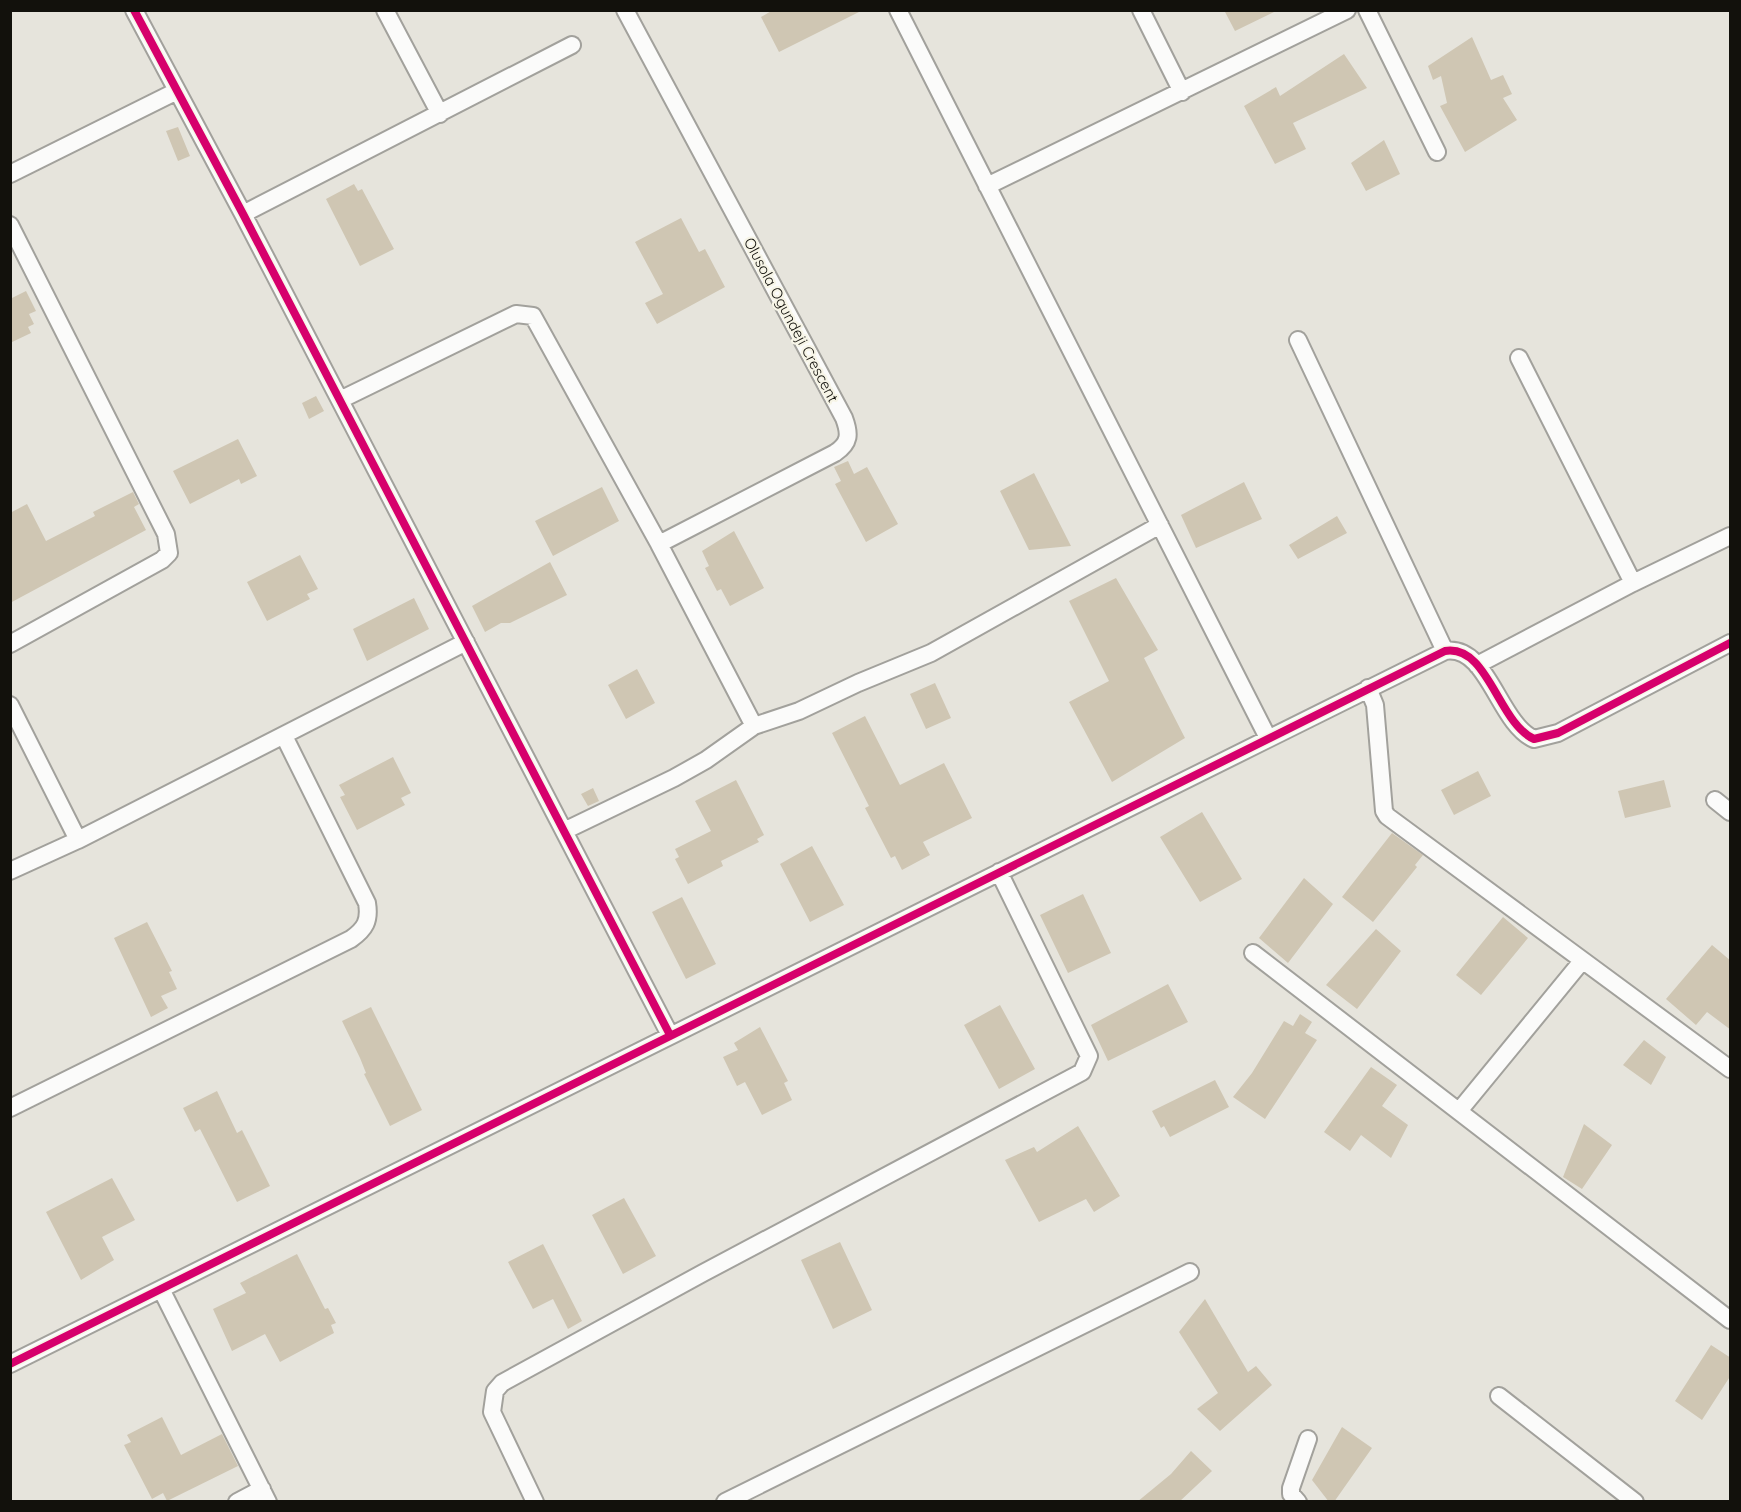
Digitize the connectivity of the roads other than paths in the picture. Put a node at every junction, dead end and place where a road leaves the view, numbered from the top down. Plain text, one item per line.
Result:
1 (134, 10) edge
2 (385, 10) edge
3 (625, 10) edge
4 (898, 10) edge
5 (1141, 10) edge
6 (1347, 10) edge
7 (1367, 10) edge
8 (572, 45) dead end
9 (177, 91) junction
10 (1182, 92) junction
11 (440, 114) junction
12 (1437, 152) dead end
13 (10, 174) edge
14 (987, 186) junction
15 (243, 214) junction
16 (10, 225) edge
17 (1298, 340) dead end
18 (1519, 358) dead end
19 (340, 400) junction
20 (1160, 525) junction
21 (1731, 536) edge
22 (659, 544) junction
23 (1634, 583) junction
24 (466, 642) junction
25 (10, 644) edge
26 (1731, 644) edge
27 (1445, 651) junction
28 (1477, 665) junction
29 (1368, 688) junction
30 (10, 705) edge
31 (754, 726) junction
32 (284, 736) junction
33 (1268, 738) junction
34 (1715, 800) dead end
35 (1731, 812) edge
36 (564, 831) junction
37 (78, 840) junction
38 (10, 871) edge
39 (999, 872) junction
40 (1253, 953) dead end
41 (1582, 961) junction
42 (670, 1035) junction
43 (1731, 1069) edge
44 (10, 1108) edge
45 (1459, 1112) junction
46 (1190, 1272) dead end
47 (162, 1291) junction
48 (1731, 1320) edge
49 (10, 1364) edge
50 (1499, 1396) dead end
51 (1308, 1439) dead end
52 (265, 1495) edge
53 (237, 1502) edge
54 (535, 1502) edge
55 (725, 1502) edge
56 (1298, 1502) edge
57 (1635, 1502) edge

1 - 9 street
2 - 11 street
3 - 22 street, Olusola Ogundeji Crescent
4 - 14 street
5 - 10 street
6 - 10 street
7 - 12 street
8 - 11 street
9 - 13 street
9 - 15 street
10 - 14 street
11 - 15 street
14 - 20 street
15 - 19 street
16 - 25 street
17 - 27 street
18 - 23 street
19 - 22 street
19 - 24 street
20 - 31 street
20 - 33 street
21 - 23 street
22 - 31 street
23 - 28 street
24 - 32 street
24 - 36 street
26 - 28 street
27 - 28 street
27 - 29 street
29 - 33 street
29 - 41 street
30 - 37 street
31 - 36 street
32 - 37 street
32 - 44 street
33 - 39 street
34 - 35 street
36 - 42 street
37 - 38 street
39 - 42 street
39 - 54 street
40 - 45 street
41 - 43 street
41 - 45 street
42 - 47 street
45 - 48 street
46 - 55 street
47 - 49 street
47 - 52 street
50 - 57 street
51 - 56 street
52 - 53 street

